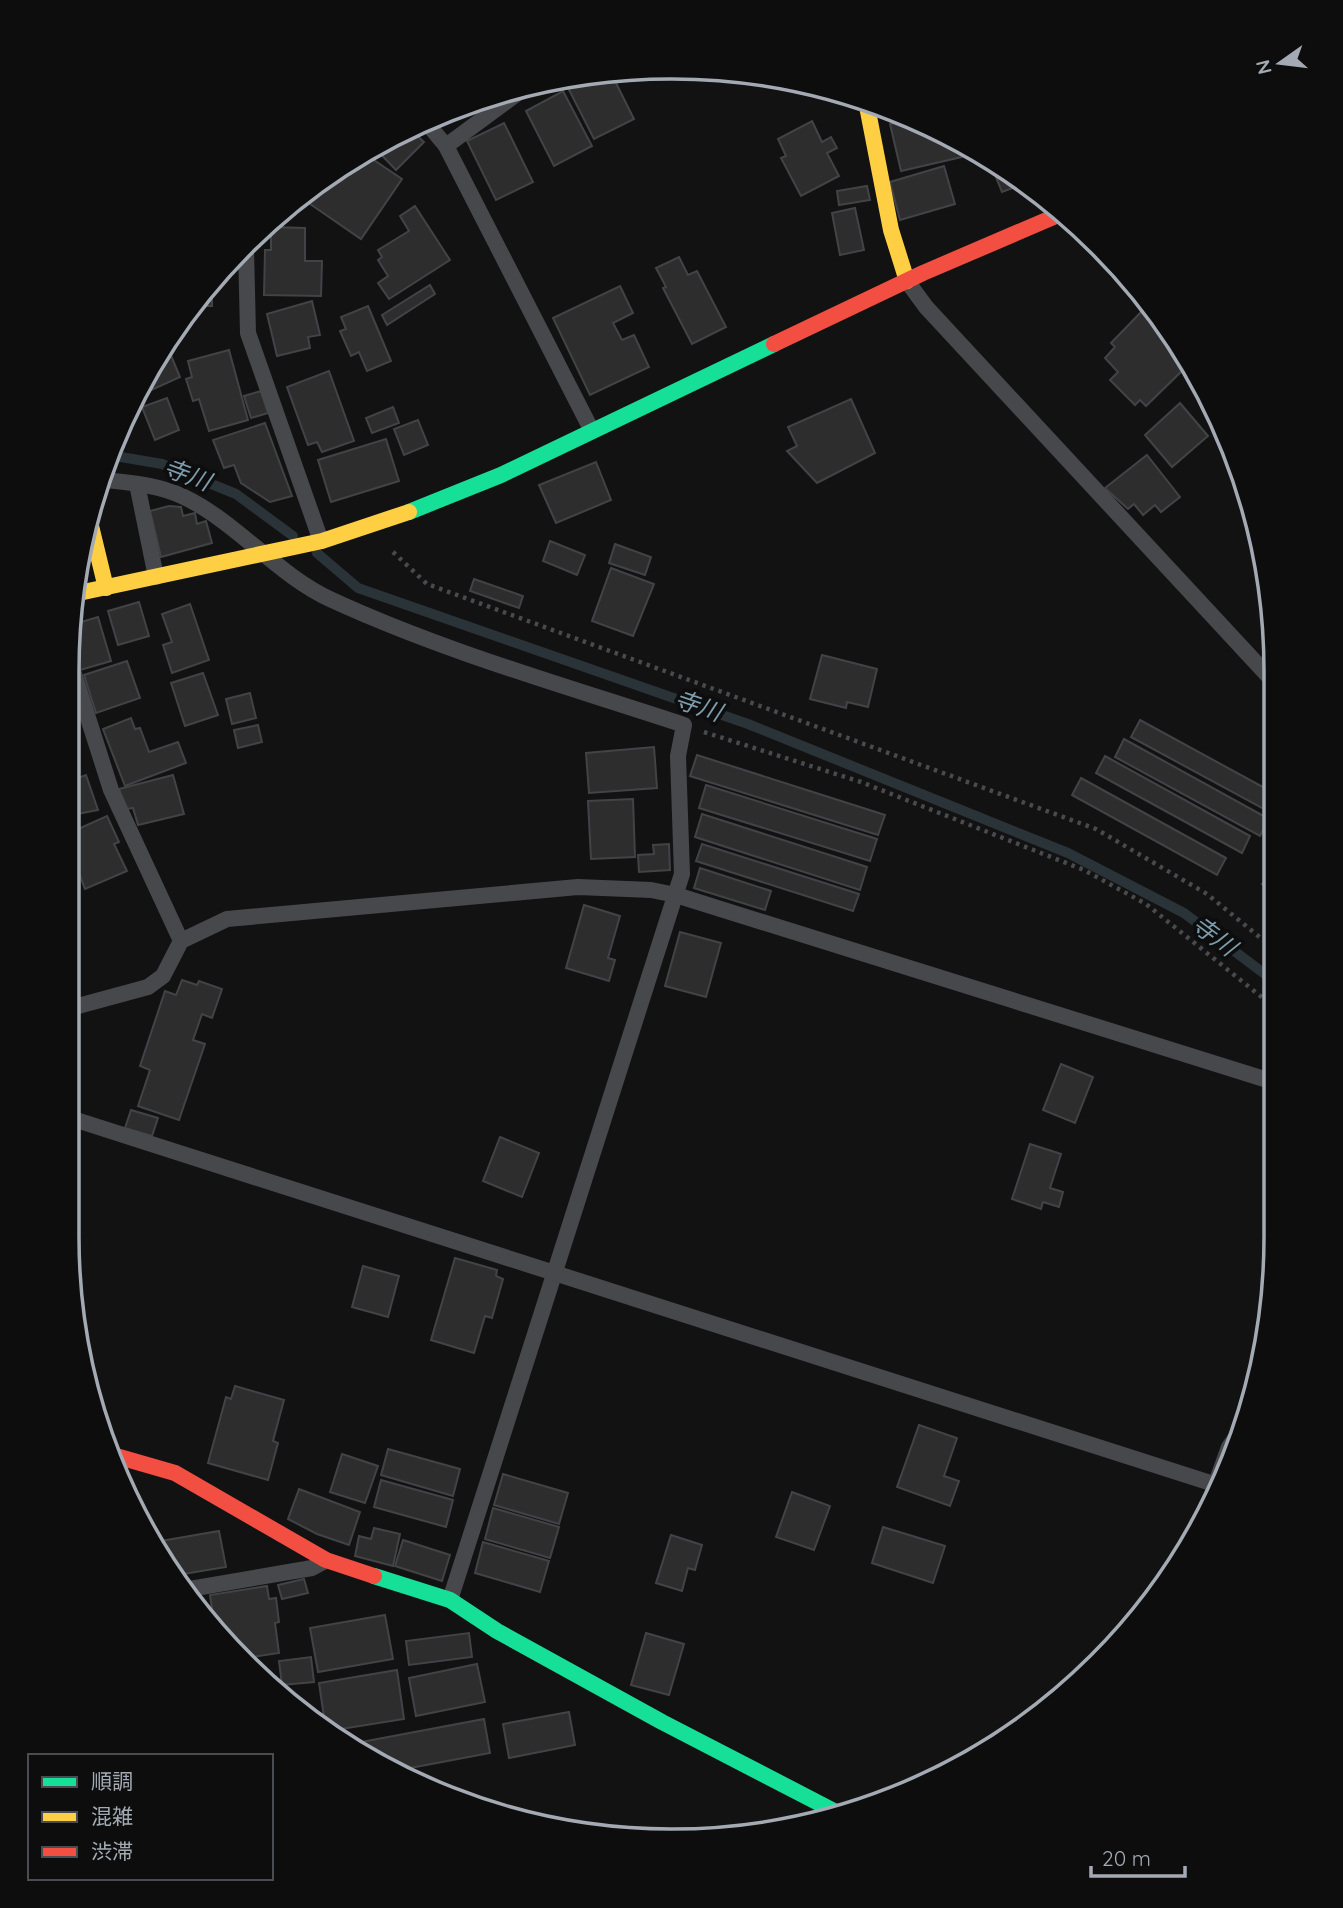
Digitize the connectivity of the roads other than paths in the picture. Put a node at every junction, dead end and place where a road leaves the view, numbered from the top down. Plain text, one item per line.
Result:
1 (504, 103) edge
2 (868, 112) edge
3 (432, 130) edge
4 (446, 146) junction
5 (1052, 218) edge
6 (247, 257) edge
7 (907, 282) junction
8 (592, 431) junction
9 (110, 481) edge
10 (137, 484) junction
11 (94, 539) edge
12 (321, 541) junction
13 (270, 553) junction
14 (156, 579) junction
15 (106, 588) junction
16 (84, 592) edge
17 (1264, 671) edge
18 (79, 690) edge
19 (676, 895) junction
20 (181, 941) junction
21 (79, 1006) edge
22 (1264, 1079) edge
23 (79, 1122) edge
24 (554, 1274) junction
25 (122, 1458) edge
26 (1210, 1483) edge
27 (326, 1560) junction
28 (195, 1588) edge
29 (450, 1600) junction
30 (828, 1808) edge

1 - 4 lane
2 - 7 street
3 - 4 lane
4 - 8 lane
5 - 7 street
6 - 12 lane
7 - 8 street
7 - 17 lane
8 - 12 street
9 - 10 lane
10 - 13 lane
10 - 14 lane
11 - 15 street
12 - 13 street
13 - 14 street
13 - 19 lane
14 - 15 street
15 - 16 street
18 - 20 lane
19 - 20 lane
19 - 22 lane
19 - 24 lane
20 - 21 lane
23 - 24 lane
24 - 26 lane
24 - 29 lane
25 - 27 street
27 - 28 lane
27 - 29 street
29 - 30 street

